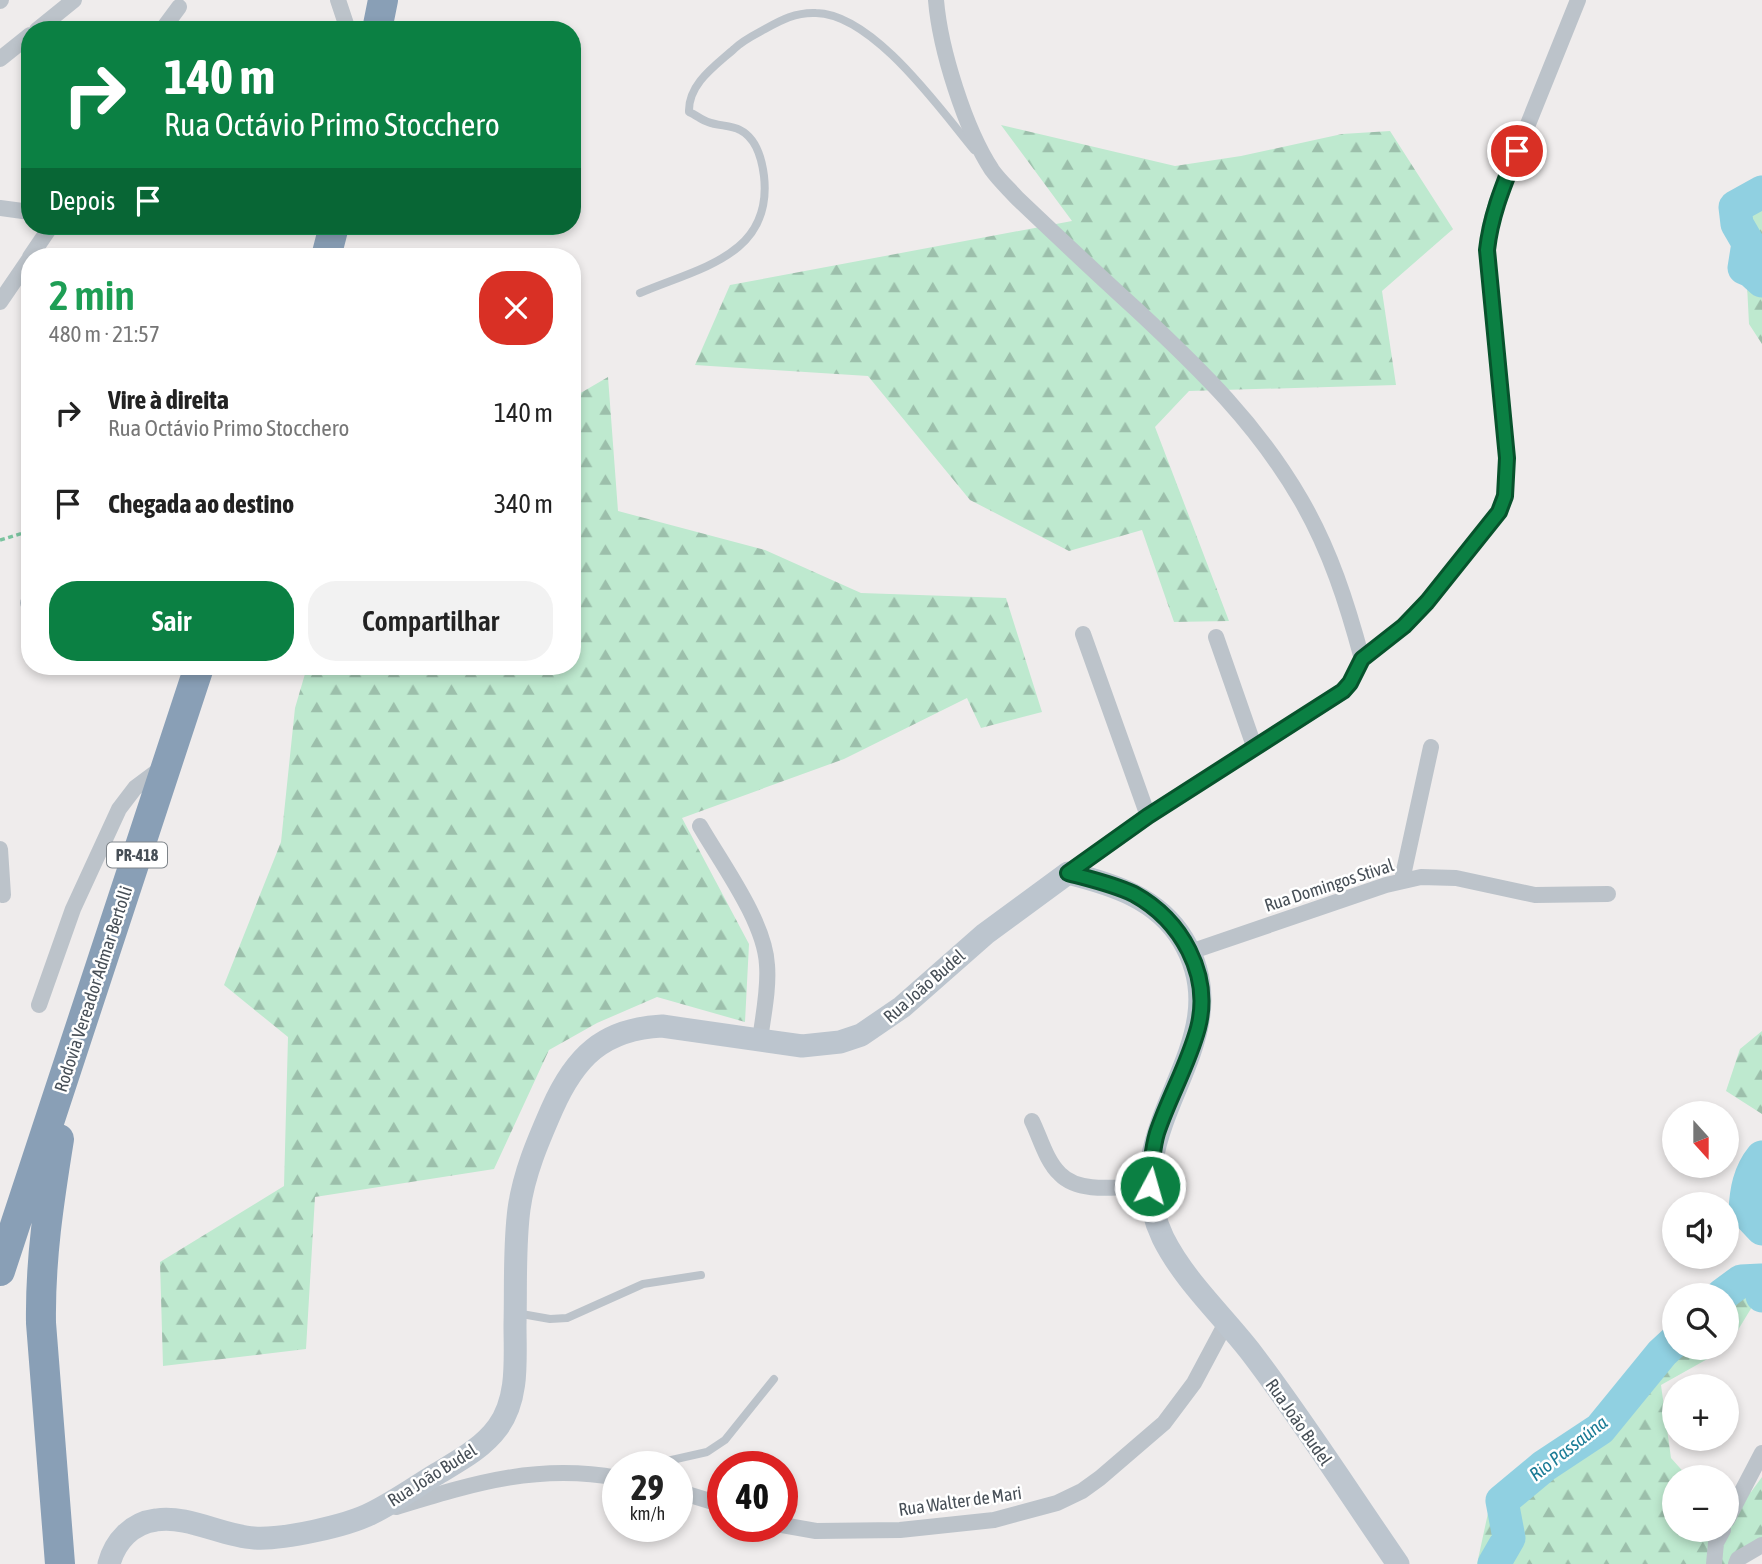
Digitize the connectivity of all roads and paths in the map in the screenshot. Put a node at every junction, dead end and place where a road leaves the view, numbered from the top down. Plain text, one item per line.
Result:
1 (74, 0) edge
2 (338, 0) edge
3 (383, 0) edge
4 (936, 0) edge
5 (1578, 0) edge
6 (180, 7) dead end
7 (48, 21) edge
8 (169, 21) edge
9 (345, 21) edge
10 (379, 21) edge
11 (21, 42) edge
12 (0, 59) edge
13 (992, 171) junction
14 (0, 208) edge
15 (21, 211) edge
16 (21, 271) edge
17 (640, 293) dead end
18 (0, 302) edge
19 (21, 534) edge
20 (0, 540) edge
21 (1083, 634) dead end
22 (1216, 637) dead end
23 (1362, 659) junction
24 (196, 675) edge
25 (1254, 746) junction
26 (1431, 747) dead end
27 (168, 763) junction
28 (1148, 816) junction
29 (700, 826) dead end
30 (0, 849) edge
31 (1068, 873) junction
32 (1402, 880) junction
33 (1608, 894) dead end
34 (4, 895) dead end
35 (1191, 952) junction
36 (39, 1005) dead end
37 (760, 1040) junction
38 (75, 1044) junction
39 (1032, 1121) dead end
40 (1150, 1186) junction
41 (23, 1202) junction
42 (0, 1248) edge
43 (0, 1271) edge
44 (701, 1275) dead end
45 (515, 1313) junction
46 (1226, 1323) junction
47 (774, 1379) dead end
48 (1762, 1453) edge
49 (693, 1455) edge
50 (602, 1475) edge
51 (1739, 1497) edge
52 (370, 1515) junction
53 (798, 1528) edge
54 (1717, 1542) edge
55 (1762, 1545) edge
56 (60, 1564) edge
57 (109, 1564) edge
58 (1398, 1564) edge
59 (1714, 1564) edge
60 (1736, 1564) edge

1 - 7 street
2 - 9 street
3 - 10 highway
4 - 13 street
5 - 23 street
6 - 8 street
11 - 12 street
13 - 17 lane
13 - 23 street
14 - 15 street
16 - 18 street
19 - 20 path
21 - 28 street
22 - 25 street
23 - 25 street
24 - 27 highway, Rodovia Vereador Admar Bertolli / PR-418
25 - 28 street
26 - 32 street
27 - 36 street
27 - 38 highway, Rodovia Vereador Admar Bertolli / PR-418
28 - 31 street
29 - 37 street
30 - 34 street
31 - 35 street, Rua João Budel
31 - 37 street, Rua João Budel
32 - 33 street, Rua Domingos Stival
32 - 35 street, Rua Domingos Stival
35 - 40 street, Rua João Budel
37 - 45 street, Rua João Budel
38 - 41 highway, Rodovia Vereador Admar Bertolli / PR-418
38 - 56 highway
39 - 40 street
40 - 46 street, Rua João Budel
41 - 42 highway
41 - 43 highway, Rodovia Vereador Admar Bertolli / PR-418
44 - 45 lane
45 - 52 street, Rua João Budel
46 - 53 street, Rua Walter de Mari
46 - 58 street, Rua João Budel
47 - 49 lane
48 - 51 street
50 - 52 street
52 - 57 street, Rua João Budel
54 - 59 street
55 - 60 street

